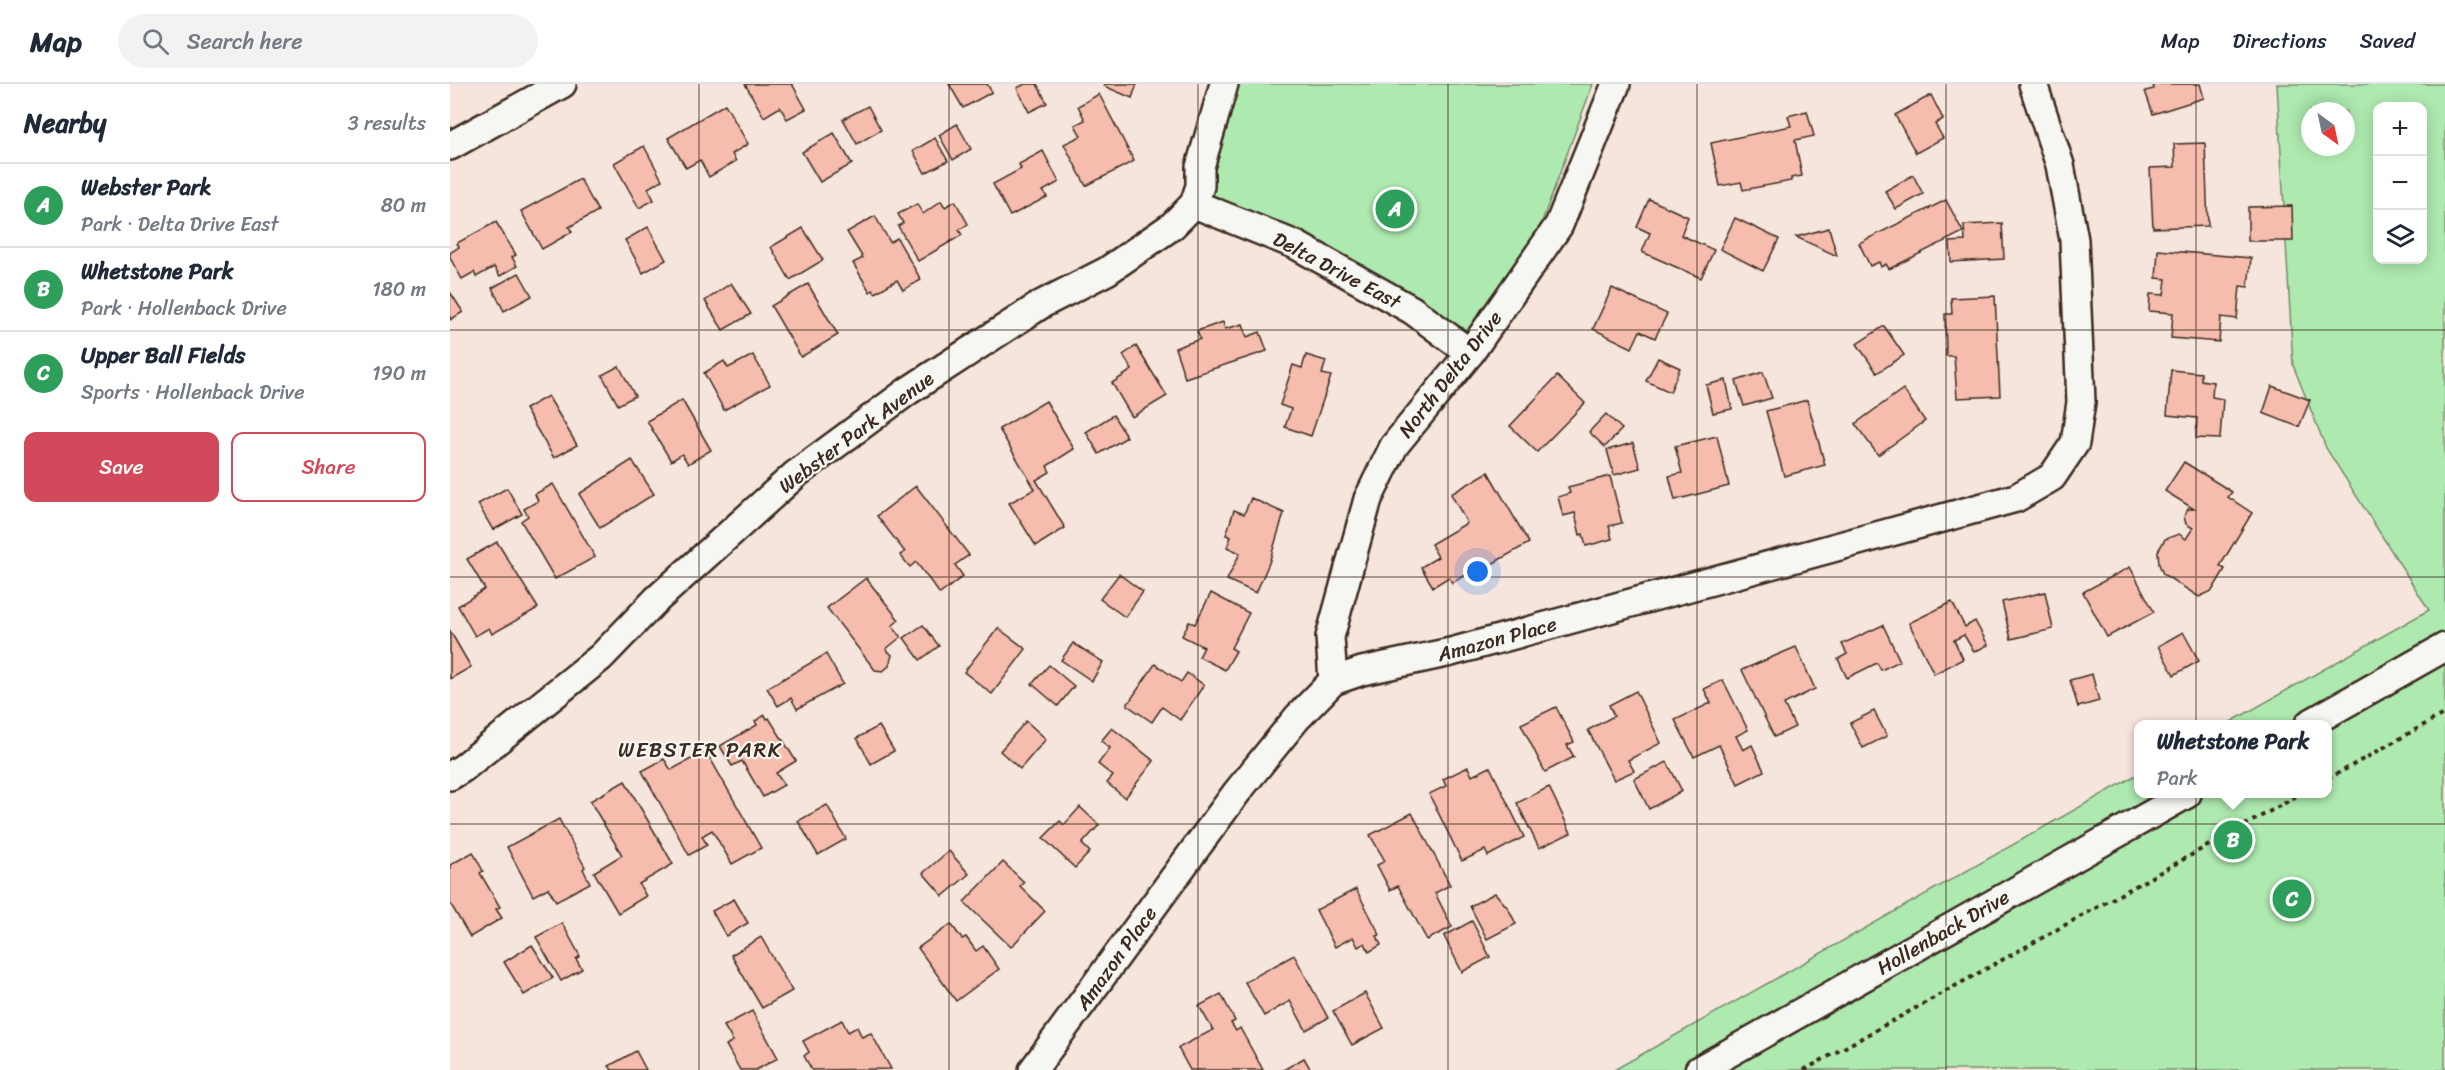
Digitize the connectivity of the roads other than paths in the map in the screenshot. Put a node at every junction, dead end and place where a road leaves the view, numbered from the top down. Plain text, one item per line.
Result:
1 (562, 84) edge
2 (1224, 84) edge
3 (1616, 84) edge
4 (2033, 84) edge
5 (450, 146) edge
6 (1194, 204) junction
7 (1470, 353) junction
8 (2445, 647) edge
9 (1333, 681) junction
10 (2316, 720) edge
11 (450, 776) edge
12 (2180, 798) edge
13 (1033, 1070) edge
14 (1699, 1070) edge

1 - 5 street
2 - 6 street
3 - 7 street, North Delta Drive
4 - 9 street, Amazon Place
6 - 7 street, Delta Drive East
6 - 11 street, Webster Park Avenue
7 - 9 street, North Delta Drive
8 - 10 street
9 - 13 street, Amazon Place
12 - 14 street, Hollenback Drive

